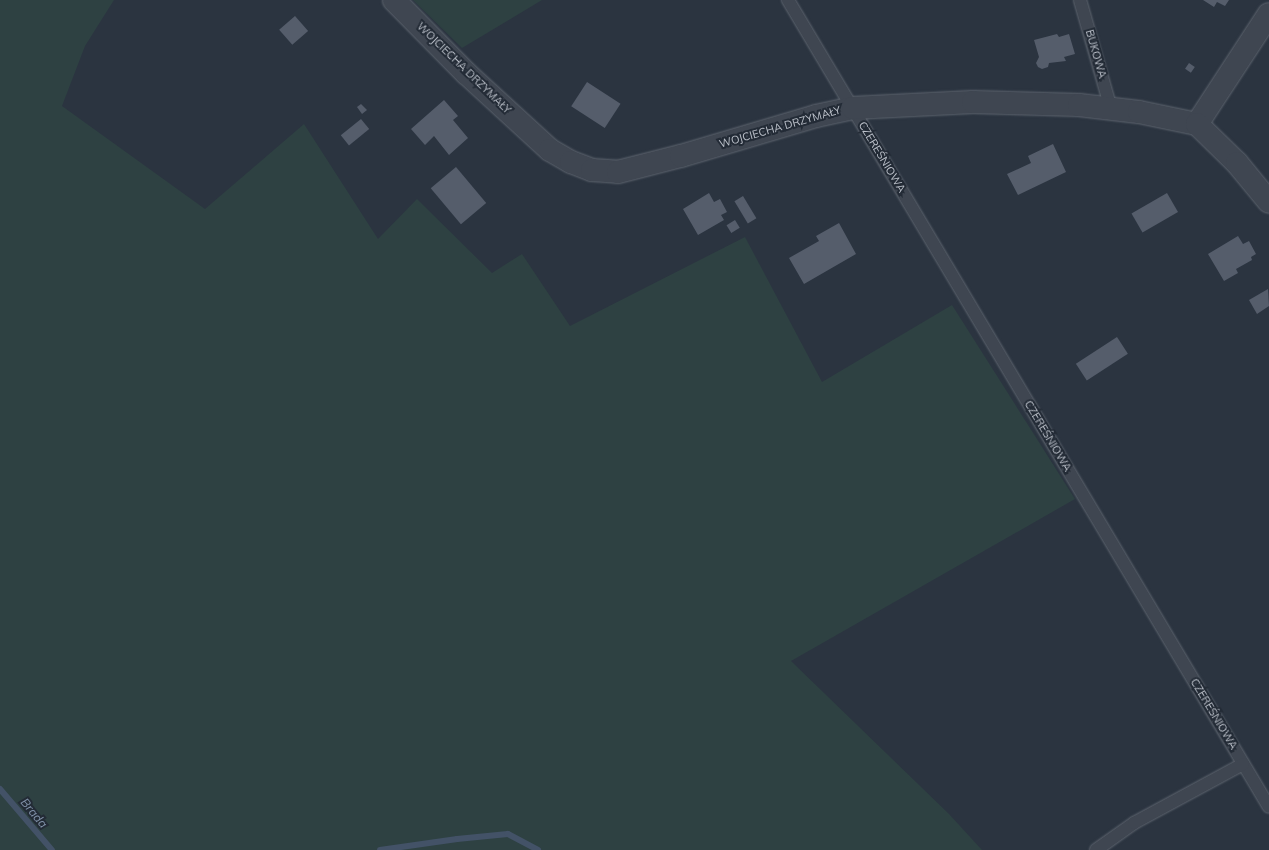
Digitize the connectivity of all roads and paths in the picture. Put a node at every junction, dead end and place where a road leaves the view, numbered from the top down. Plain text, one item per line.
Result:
1 (394, 0) edge
2 (788, 0) edge
3 (1080, 0) edge
4 (1269, 14) edge
5 (853, 108) junction
6 (1111, 109) junction
7 (1197, 124) junction
8 (1269, 202) edge
9 (1243, 764) junction
10 (1269, 808) edge
11 (1096, 850) edge

1 - 5 street, WOJCIECHA DRZYMAŁY
2 - 5 lane, CZEREŚNIOWA
3 - 6 lane, BUKOWA
4 - 7 street
5 - 6 street, WOJCIECHA DRZYMAŁY
5 - 9 lane, CZEREŚNIOWA
6 - 7 street, WOJCIECHA DRZYMAŁY
7 - 8 street
9 - 10 lane, CZEREŚNIOWA
9 - 11 lane

